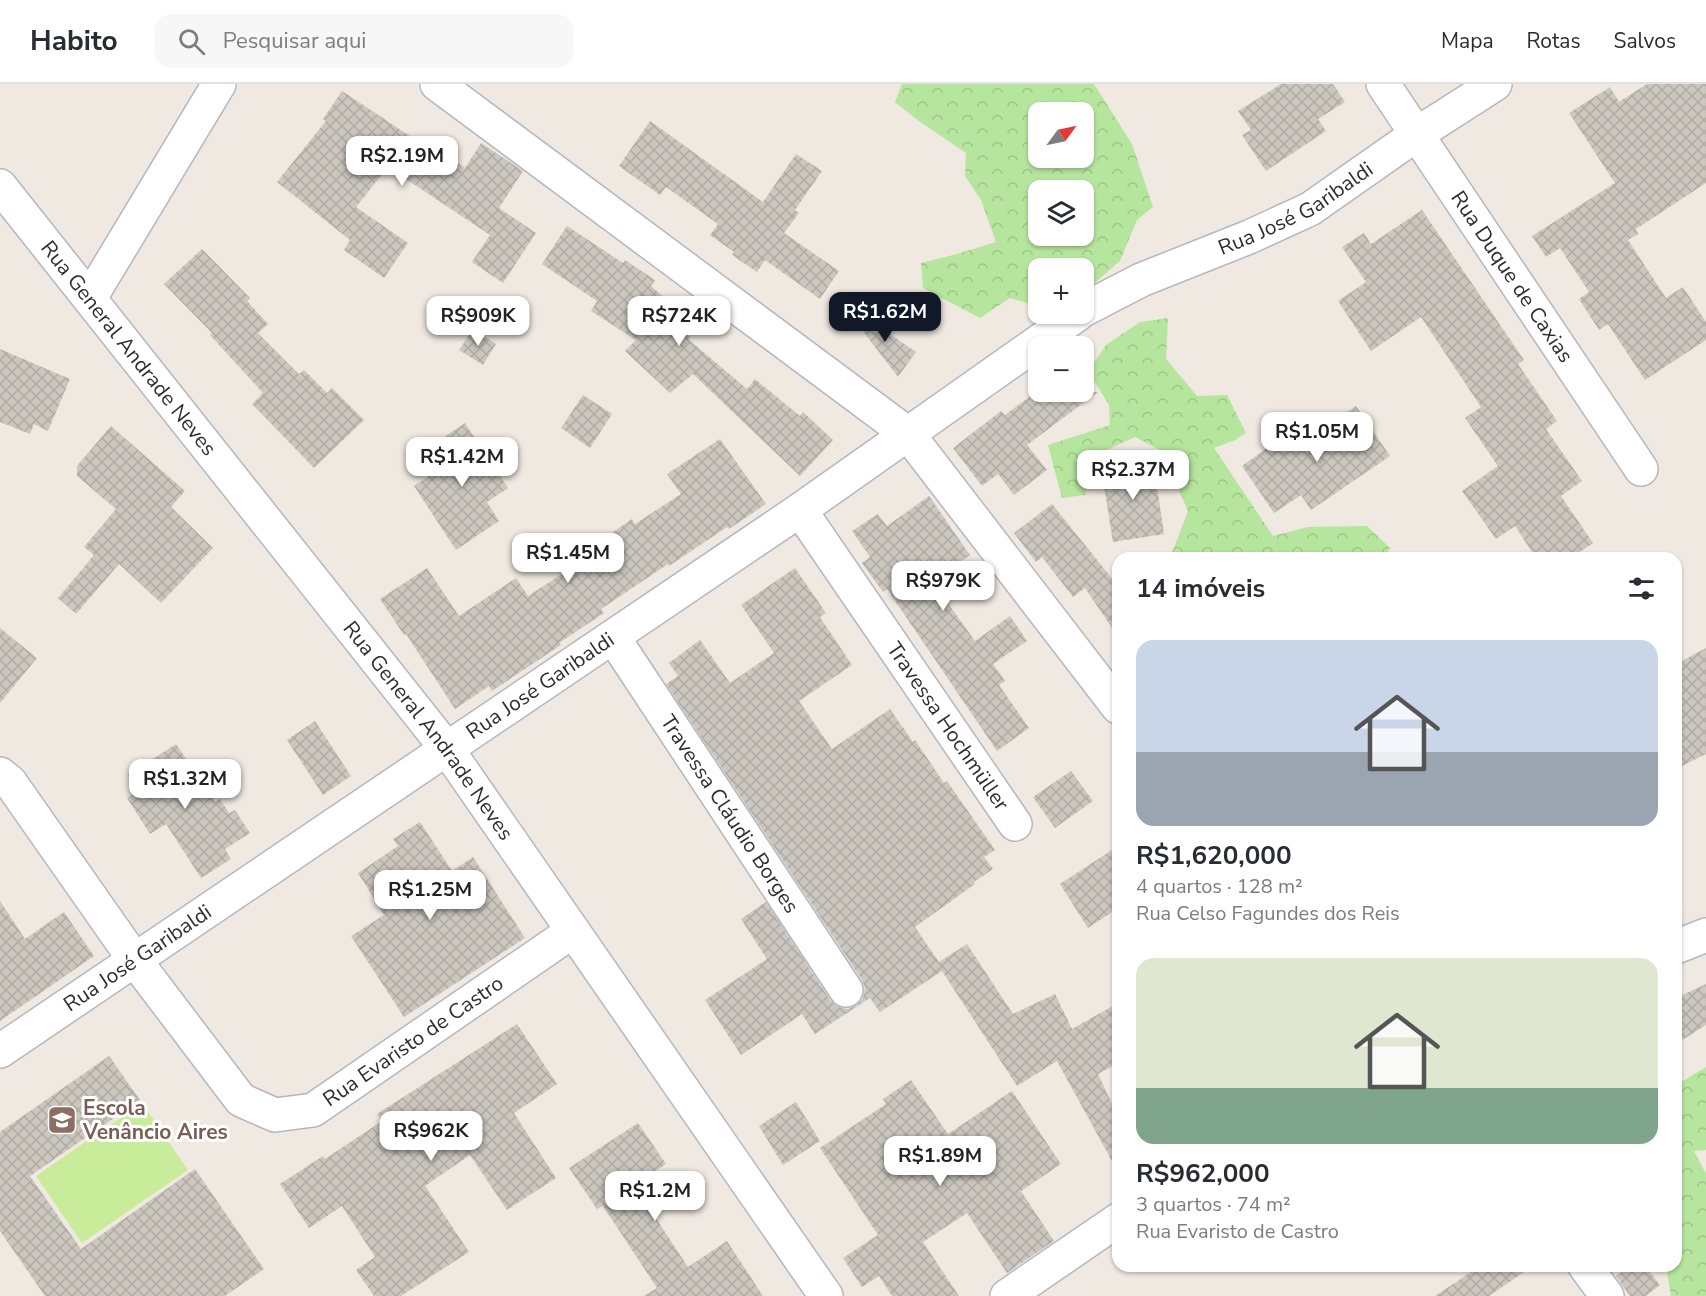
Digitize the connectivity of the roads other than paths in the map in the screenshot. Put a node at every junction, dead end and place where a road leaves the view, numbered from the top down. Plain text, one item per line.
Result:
1 (219, 84) edge
2 (437, 84) edge
3 (1383, 84) edge
4 (1495, 84) edge
5 (1417, 134) junction
6 (0, 186) edge
7 (90, 298) junction
8 (1094, 304) edge
9 (1064, 324) edge
10 (908, 434) junction
11 (1641, 469) dead end
12 (800, 510) junction
13 (613, 637) junction
14 (1112, 699) edge
15 (447, 749) junction
16 (0, 774) edge
17 (1015, 824) dead end
18 (573, 932) junction
19 (1706, 935) edge
20 (1682, 945) edge
21 (134, 959) junction
22 (846, 990) dead end
23 (0, 1051) edge
24 (1112, 1224) edge
25 (1589, 1272) edge
26 (826, 1296) edge
27 (1007, 1296) edge
28 (1607, 1296) edge

1 - 7 street
2 - 10 street
3 - 5 street, Rua Duque de Caxias
4 - 5 street, Rua José Garibaldi
5 - 8 street, Rua José Garibaldi
5 - 11 street, Rua Duque de Caxias
6 - 7 street, Rua General Andrade Neves
7 - 15 street, Rua General Andrade Neves
9 - 10 street, Rua José Garibaldi
10 - 12 street, Rua José Garibaldi
10 - 14 street
12 - 13 street, Rua José Garibaldi
12 - 17 street, Travessa Hochmüller
13 - 15 street, Rua José Garibaldi
13 - 22 street, Travessa Cláudio Borges
15 - 18 street, Rua General Andrade Neves
15 - 21 street, Rua José Garibaldi
16 - 21 street, Rua Evaristo de Castro
18 - 21 street, Rua Evaristo de Castro
18 - 26 street, Rua General Andrade Neves
19 - 20 street
21 - 23 street, Rua José Garibaldi
24 - 27 street
25 - 28 street

